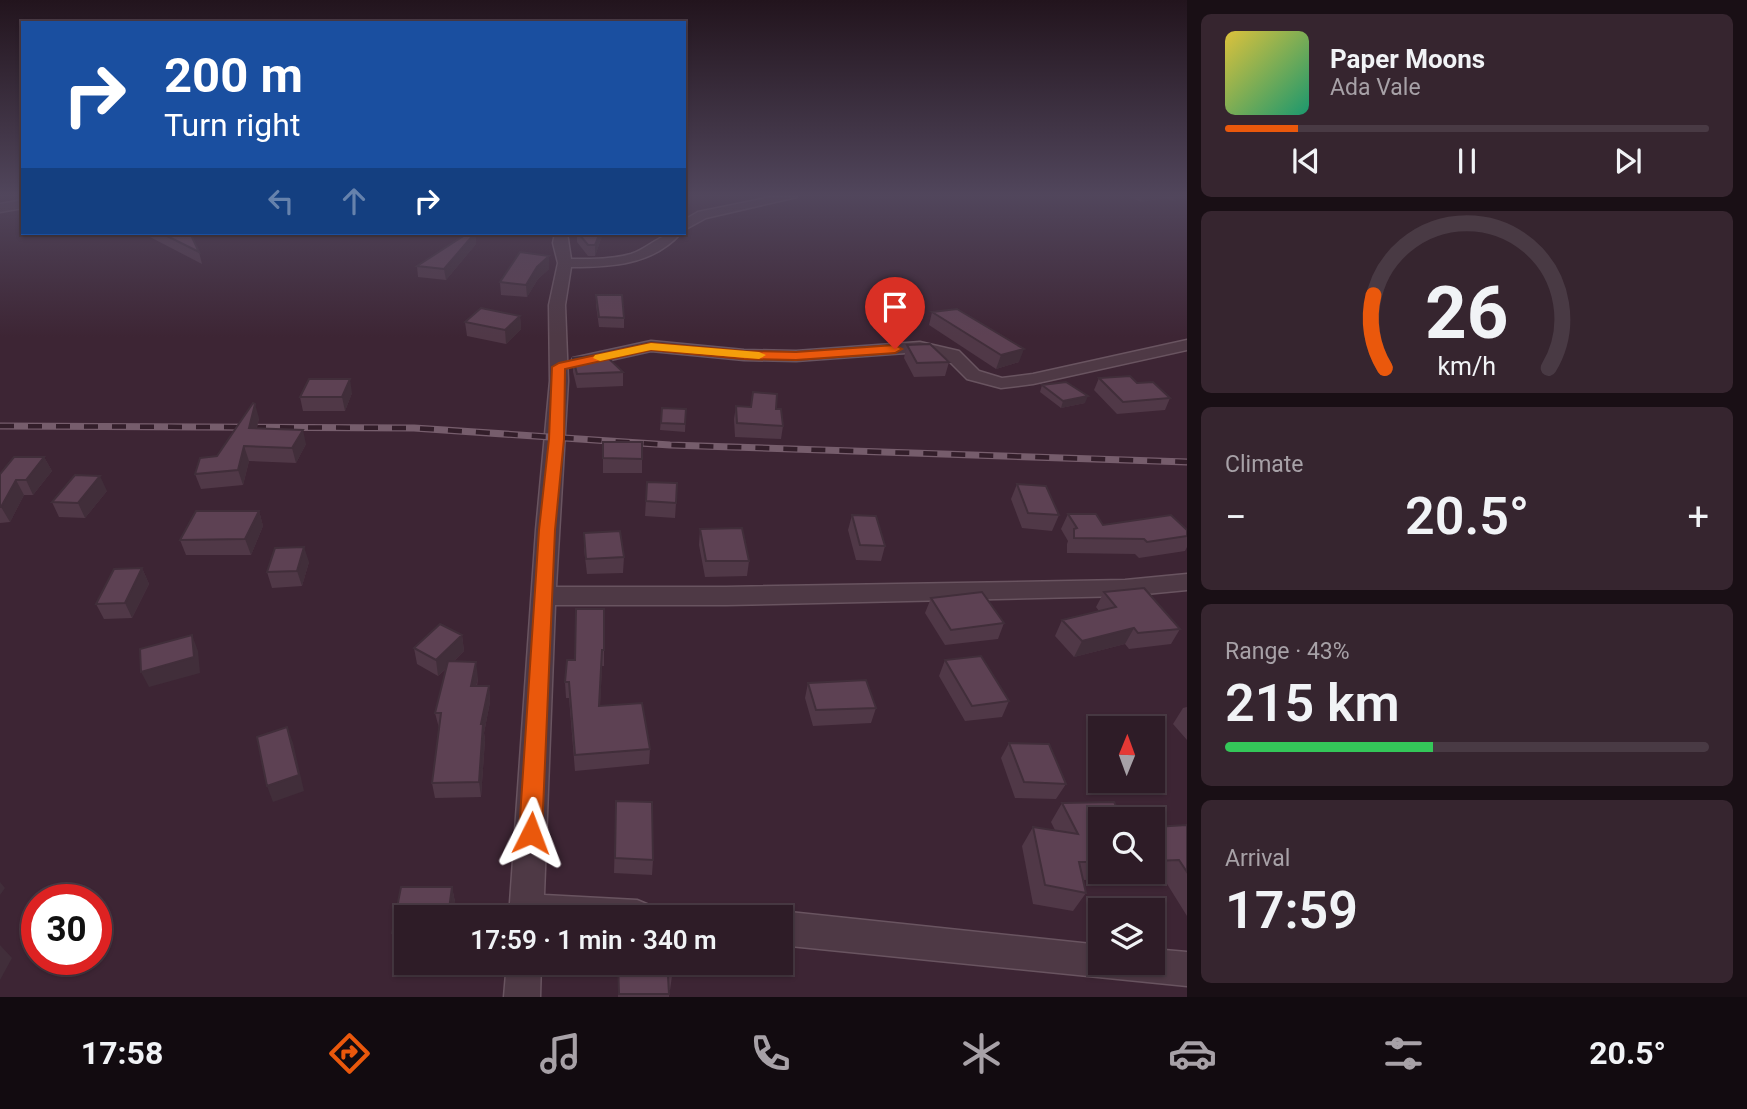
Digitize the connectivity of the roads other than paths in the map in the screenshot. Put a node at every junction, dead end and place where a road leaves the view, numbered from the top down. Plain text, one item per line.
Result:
1 (560, 244) edge
2 (660, 244) edge
3 (565, 263) junction
4 (1187, 345) edge
5 (559, 367) junction
6 (1187, 582) edge
7 (544, 596) junction
8 (527, 905) edge
9 (793, 929) edge
10 (1088, 961) edge
11 (1165, 967) edge
12 (1187, 969) edge
13 (523, 975) edge
14 (522, 997) edge

1 - 3 street
2 - 3 street
3 - 5 street
4 - 5 street
5 - 7 street
6 - 7 street
7 - 8 street
9 - 10 street
11 - 12 street
13 - 14 street

